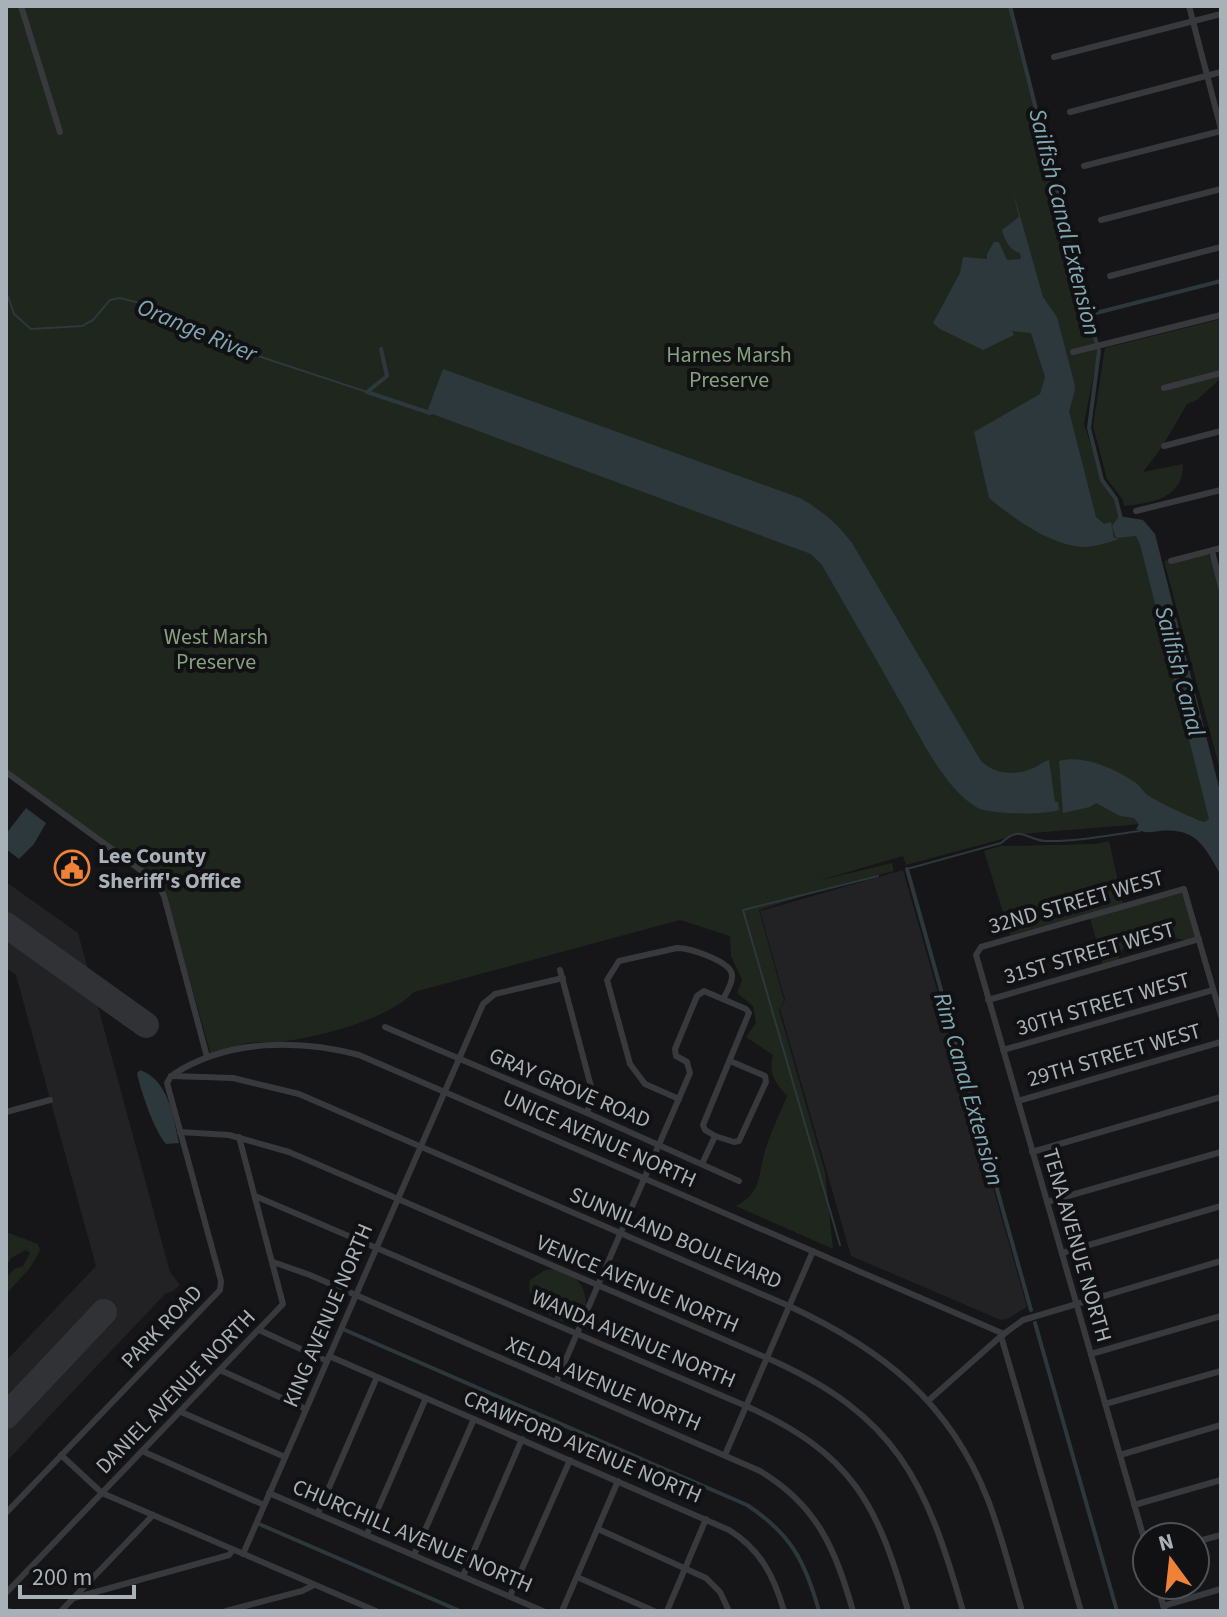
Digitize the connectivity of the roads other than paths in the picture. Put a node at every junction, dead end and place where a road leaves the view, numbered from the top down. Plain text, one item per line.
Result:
1 (21, 6) edge
2 (1189, 6) edge
3 (1221, 14) edge
4 (1193, 21) junction
5 (1054, 57) dead end
6 (1221, 72) edge
7 (1207, 76) junction
8 (1070, 112) dead end
9 (1221, 130) edge
10 (60, 132) dead end
11 (1084, 166) dead end
12 (1221, 189) edge
13 (1101, 220) dead end
14 (1221, 247) edge
15 (1110, 276) dead end
16 (1221, 315) edge
17 (1073, 352) dead end
18 (1221, 373) edge
19 (1164, 388) dead end
20 (1221, 431) edge
21 (1164, 446) dead end
22 (1221, 490) edge
23 (1136, 511) dead end
24 (1221, 548) edge
25 (1212, 551) junction
26 (1171, 561) dead end
27 (1221, 587) edge
28 (6, 772) edge
29 (1199, 939) junction
30 (978, 950) joint
31 (1213, 990) junction
32 (723, 999) junction
33 (988, 1000) junction
34 (1221, 1016) edge
35 (385, 1027) dead end
36 (1221, 1042) edge
37 (1003, 1050) junction
38 (207, 1057) junction
39 (457, 1059) junction
40 (730, 1061) junction
41 (195, 1062) junction
42 (197, 1075) junction
43 (171, 1076) junction
44 (444, 1090) junction
45 (1221, 1097) edge
46 (679, 1099) junction
47 (50, 1100) dead end
48 (1018, 1101) junction
49 (6, 1112) edge
50 (587, 1113) junction
51 (180, 1132) junction
52 (715, 1136) junction
53 (239, 1137) junction
54 (660, 1145) junction
55 (420, 1146) junction
56 (1032, 1152) junction
57 (1221, 1152) edge
58 (702, 1164) junction
59 (645, 1177) junction
60 (739, 1181) dead end
61 (255, 1196) junction
62 (397, 1199) junction
63 (1047, 1202) junction
64 (1221, 1206) edge
65 (621, 1233) junction
66 (376, 1247) junction
67 (813, 1251) junction
68 (1062, 1253) junction
69 (1221, 1261) edge
70 (273, 1262) junction
71 (598, 1286) junction
72 (355, 1295) junction
73 (1076, 1303) junction
74 (789, 1306) junction
75 (1221, 1316) edge
76 (259, 1330) junction
77 (577, 1334) junction
78 (1003, 1335) junction
79 (1091, 1354) junction
80 (328, 1358) junction
81 (767, 1358) junction
82 (220, 1370) junction
83 (1221, 1371) edge
84 (377, 1377) junction
85 (556, 1382) junction
86 (426, 1398) junction
87 (928, 1401) junction
88 (1105, 1404) junction
89 (746, 1406) junction
90 (306, 1409) junction
91 (181, 1412) junction
92 (474, 1419) junction
93 (1221, 1425) edge
94 (522, 1439) junction
95 (142, 1451) junction
96 (61, 1455) junction
97 (725, 1455) junction
98 (1120, 1455) junction
99 (285, 1457) junction
100 (570, 1460) junction
101 (1221, 1480) edge
102 (618, 1481) junction
103 (102, 1493) junction
104 (269, 1493) junction
105 (264, 1505) junction
106 (1134, 1505) junction
107 (6, 1513) edge
108 (318, 1513) junction
109 (153, 1515) junction
110 (706, 1519) junction
111 (1139, 1521) edge
112 (598, 1529) junction
113 (367, 1534) junction
114 (233, 1550) junction
115 (243, 1554) junction
116 (414, 1555) junction
117 (686, 1568) junction
118 (463, 1576) junction
119 (577, 1577) junction
120 (314, 1584) junction
121 (1221, 1589) edge
122 (6, 1593) edge
123 (510, 1596) junction
124 (74, 1598) junction
125 (1164, 1608) edge
126 (61, 1611) edge
127 (226, 1611) edge
128 (376, 1611) edge
129 (543, 1611) edge
130 (562, 1611) edge
131 (654, 1611) edge
132 (667, 1611) edge
133 (729, 1611) edge
134 (784, 1611) edge
135 (853, 1611) edge
136 (908, 1611) edge
137 (963, 1611) edge
138 (1022, 1611) edge
139 (1081, 1611) edge

1 - 10 street
2 - 4 street
3 - 4 street
4 - 5 street
4 - 7 street
6 - 7 street
7 - 8 street
7 - 9 street
9 - 11 street
12 - 13 street
14 - 15 street
16 - 17 street
18 - 19 street
20 - 21 street
22 - 23 street
24 - 25 street
25 - 26 street
25 - 27 street
28 - 38 street
29 - 30 street, 32ND STREET WEST
29 - 31 street
29 - 33 street, 31ST STREET WEST
30 - 33 street, TENA AVENUE NORTH
31 - 34 street
31 - 37 street, 30TH STREET WEST
32 - 40 street
32 - 46 street
32 - 46 street
33 - 37 street, TENA AVENUE NORTH
35 - 39 street, GRAY GROVE ROAD
36 - 48 street, 29TH STREET WEST
37 - 48 street, TENA AVENUE NORTH
38 - 41 street, UNICE AVENUE NORTH
38 - 44 street, UNICE AVENUE NORTH
39 - 44 street, KING AVENUE NORTH
39 - 50 street, GRAY GROVE ROAD
39 - 50 street, KING AVENUE NORTH
40 - 52 street
40 - 52 street
41 - 42 street
41 - 43 street, UNICE AVENUE NORTH
42 - 43 street, SUNNILAND BOULEVARD
42 - 55 street, SUNNILAND BOULEVARD
43 - 51 street, PARK ROAD
44 - 55 street, KING AVENUE NORTH
44 - 59 street, UNICE AVENUE NORTH
45 - 56 street
46 - 54 street
47 - 49 street
48 - 56 street, TENA AVENUE NORTH
50 - 54 street, GRAY GROVE ROAD
51 - 53 street, VENICE AVENUE NORTH
51 - 96 street, PARK ROAD
52 - 58 street
53 - 61 street, DANIEL AVENUE NORTH
53 - 62 street, VENICE AVENUE NORTH
54 - 58 street, GRAY GROVE ROAD
54 - 59 street
55 - 62 street, KING AVENUE NORTH
55 - 65 street, SUNNILAND BOULEVARD
56 - 63 street, TENA AVENUE NORTH
57 - 63 street
58 - 60 street, GRAY GROVE ROAD
59 - 65 street
59 - 67 street, UNICE AVENUE NORTH
61 - 66 street, WANDA AVENUE NORTH
61 - 70 street, DANIEL AVENUE NORTH
62 - 66 street, KING AVENUE NORTH
62 - 71 street, VENICE AVENUE NORTH
63 - 68 street, TENA AVENUE NORTH
64 - 68 street
65 - 71 street
65 - 74 street, SUNNILAND BOULEVARD
66 - 72 street, KING AVENUE NORTH
66 - 77 street, WANDA AVENUE NORTH
67 - 74 street
67 - 78 street, UNICE AVENUE NORTH
68 - 73 street, TENA AVENUE NORTH
69 - 73 street
70 - 72 street, XELDA AVENUE NORTH
70 - 76 street, DANIEL AVENUE NORTH
71 - 77 street
71 - 81 street, VENICE AVENUE NORTH
72 - 80 street, KING AVENUE NORTH
72 - 85 street, XELDA AVENUE NORTH
73 - 78 street
73 - 79 street, TENA AVENUE NORTH
74 - 81 street
74 - 87 street, SUNNILAND BOULEVARD
75 - 79 street
76 - 80 street, CRAWFORD AVENUE NORTH
76 - 82 street, DANIEL AVENUE NORTH
77 - 85 street
77 - 89 street, WANDA AVENUE NORTH
78 - 87 street
78 - 139 street
79 - 88 street, TENA AVENUE NORTH
80 - 84 street, CRAWFORD AVENUE NORTH
80 - 90 street, KING AVENUE NORTH
81 - 89 street
81 - 137 street, VENICE AVENUE NORTH
82 - 90 street
82 - 91 street, DANIEL AVENUE NORTH
83 - 88 street
84 - 86 street, CRAWFORD AVENUE NORTH
84 - 108 street
85 - 97 street, XELDA AVENUE NORTH
86 - 92 street, CRAWFORD AVENUE NORTH
86 - 113 street
87 - 138 street, SUNNILAND BOULEVARD
88 - 98 street, TENA AVENUE NORTH
89 - 97 street
89 - 136 street, WANDA AVENUE NORTH
90 - 99 street, KING AVENUE NORTH
91 - 95 street, DANIEL AVENUE NORTH
91 - 99 street
92 - 94 street, CRAWFORD AVENUE NORTH
92 - 116 street
93 - 98 street
94 - 100 street, CRAWFORD AVENUE NORTH
94 - 118 street
95 - 103 street, DANIEL AVENUE NORTH
95 - 105 street, CHURCHILL AVENUE NORTH
96 - 103 street
96 - 107 street, PARK ROAD
97 - 135 street, XELDA AVENUE NORTH
98 - 106 street, TENA AVENUE NORTH
99 - 104 street, KING AVENUE NORTH
100 - 102 street, CRAWFORD AVENUE NORTH
100 - 123 street
101 - 106 street
102 - 110 street, CRAWFORD AVENUE NORTH
102 - 112 street
103 - 109 street
103 - 122 street, DANIEL AVENUE NORTH
104 - 105 street, KING AVENUE NORTH
104 - 108 street, CHURCHILL AVENUE NORTH
105 - 115 street, KING AVENUE NORTH
106 - 111 street, TENA AVENUE NORTH
108 - 113 street, CHURCHILL AVENUE NORTH
109 - 114 street
109 - 124 street
110 - 117 street
110 - 134 street, CRAWFORD AVENUE NORTH
112 - 117 street
112 - 119 street
113 - 116 street, CHURCHILL AVENUE NORTH
114 - 115 street
114 - 124 street
115 - 120 street
116 - 118 street, CHURCHILL AVENUE NORTH
117 - 132 street
117 - 133 street
118 - 123 street, CHURCHILL AVENUE NORTH
119 - 130 street
119 - 131 street
120 - 127 street
120 - 128 street
121 - 125 street
123 - 129 street, CHURCHILL AVENUE NORTH
124 - 126 street

